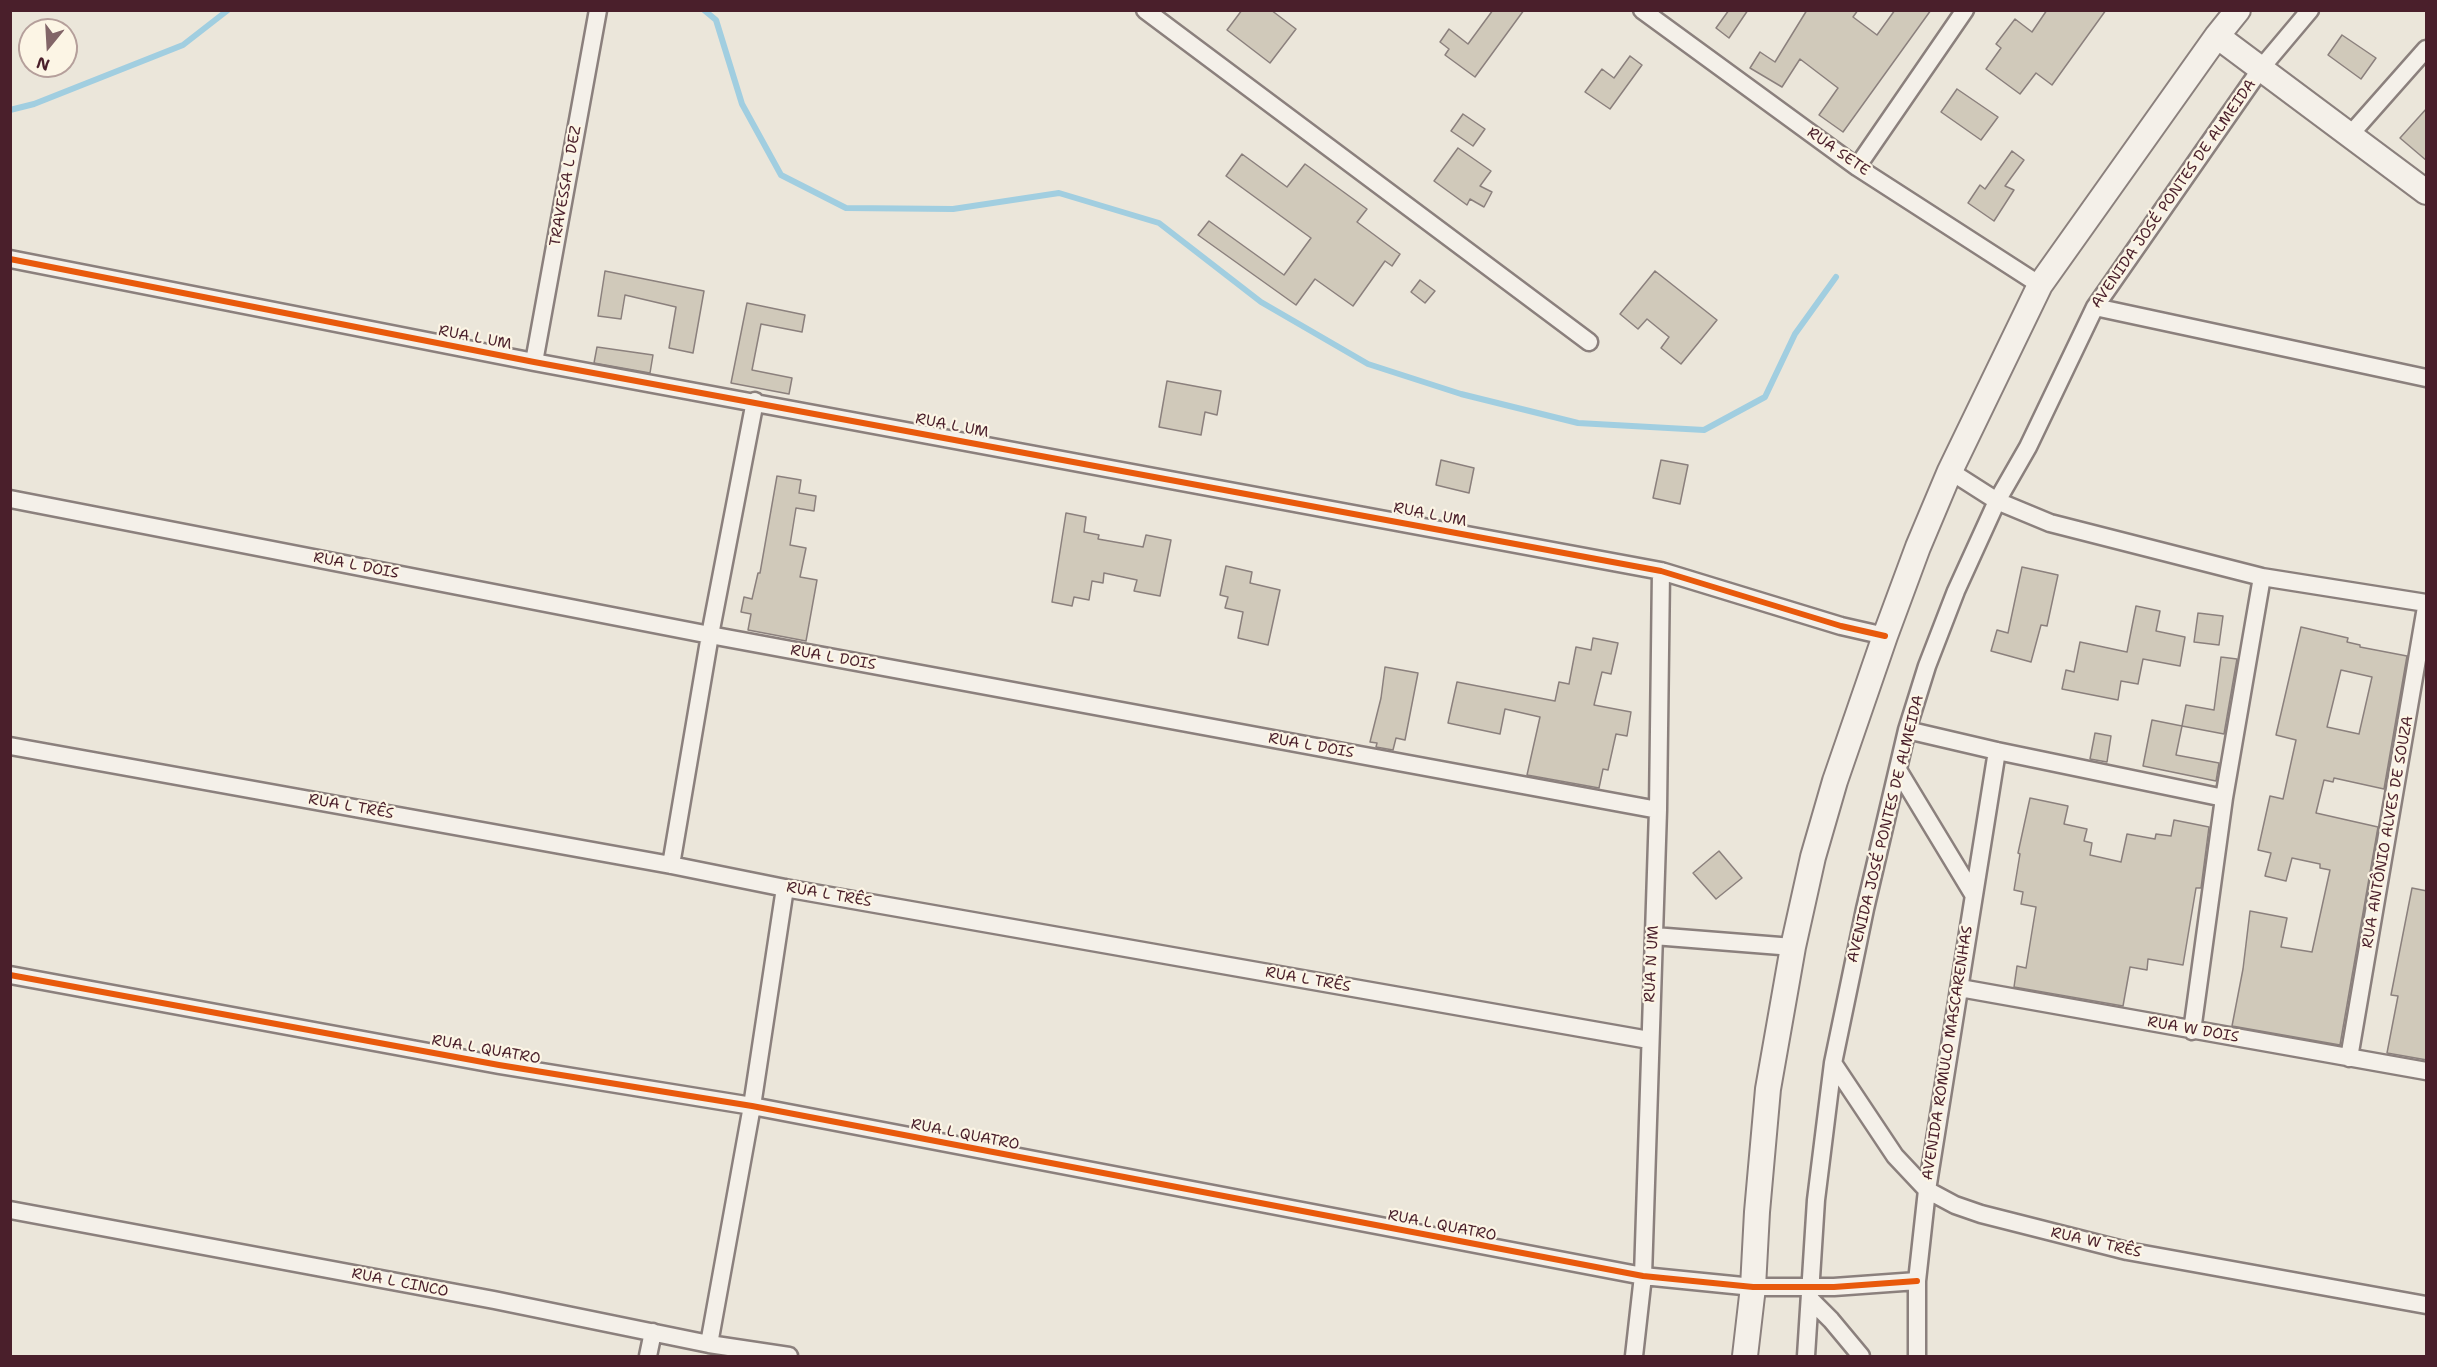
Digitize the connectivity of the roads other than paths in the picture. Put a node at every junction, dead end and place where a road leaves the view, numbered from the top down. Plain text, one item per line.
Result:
1 (598, 10) edge
2 (1145, 10) edge
3 (1642, 10) edge
4 (1965, 10) edge
5 (2238, 10) edge
6 (2310, 10) edge
7 (2217, 36) junction
8 (2427, 49) edge
9 (2262, 67) junction
10 (2349, 136) junction
11 (1857, 167) junction
12 (2427, 192) edge
13 (10, 259) edge
14 (2040, 285) junction
15 (2095, 307) junction
16 (1589, 342) dead end
17 (534, 362) junction
18 (2427, 378) edge
19 (755, 401) junction
20 (1950, 471) junction
21 (10, 500) edge
22 (1997, 501) junction
23 (1661, 571) junction
24 (2262, 577) junction
25 (2427, 605) edge
26 (710, 635) junction
27 (1885, 636) junction
28 (1907, 730) junction
29 (10, 746) edge
30 (1997, 752) junction
31 (1898, 770) junction
32 (2224, 798) junction
33 (1658, 810) junction
34 (671, 865) junction
35 (785, 888) junction
36 (1972, 894) junction
37 (1654, 936) junction
38 (1793, 947) junction
39 (10, 975) edge
40 (1960, 988) junction
41 (2192, 1030) junction
42 (1649, 1040) junction
43 (2349, 1058) junction
44 (1833, 1063) junction
45 (2427, 1071) edge
46 (752, 1106) junction
47 (1927, 1190) junction
48 (10, 1210) edge
49 (1643, 1276) junction
50 (1917, 1281) junction
51 (1753, 1287) junction
52 (1810, 1293) junction
53 (2427, 1305) edge
54 (653, 1332) junction
55 (709, 1344) junction
56 (757, 1354) edge
57 (648, 1356) edge
58 (789, 1356) edge
59 (1634, 1356) edge
60 (1745, 1356) edge
61 (1806, 1356) edge
62 (1861, 1356) edge
63 (1917, 1356) edge

1 - 17 street, TRAVESSA L DEZ
2 - 16 street
3 - 11 street, RUA SETE
4 - 11 street
5 - 7 street
6 - 9 street, AVENIDA JOSÉ PONTES DE ALMEIDA
7 - 9 street
7 - 14 street
8 - 10 street
9 - 10 street
9 - 15 street, AVENIDA JOSÉ PONTES DE ALMEIDA
10 - 12 street
11 - 14 street, RUA SETE
13 - 17 street, RUA L UM
14 - 20 street
15 - 18 street
15 - 22 street, AVENIDA JOSÉ PONTES DE ALMEIDA
17 - 19 street, RUA L UM
19 - 23 street, RUA L UM
19 - 26 street
20 - 22 street
20 - 27 street
21 - 26 street, RUA L DOIS
22 - 24 street
22 - 28 street, AVENIDA JOSÉ PONTES DE ALMEIDA
23 - 27 street, RUA L UM
23 - 33 street, RUA N UM
24 - 25 street
24 - 32 street
25 - 43 street, RUA ANTÔNIO ALVES DE SOUZA
26 - 33 street, RUA L DOIS
26 - 34 street
27 - 38 street
28 - 30 street
28 - 31 street, AVENIDA JOSÉ PONTES DE ALMEIDA
29 - 34 street, RUA L TRÊS
30 - 32 street
30 - 36 street, AVENIDA ROMULO MASCARENHAS
31 - 36 street
31 - 44 street, AVENIDA JOSÉ PONTES DE ALMEIDA
32 - 41 street
33 - 37 street, RUA N UM
34 - 35 street, RUA L TRÊS
35 - 42 street, RUA L TRÊS
35 - 46 street
36 - 40 street, AVENIDA ROMULO MASCARENHAS
37 - 38 street
37 - 42 street, RUA N UM
38 - 51 street
39 - 46 street, RUA L QUATRO
40 - 41 street, RUA W DOIS
40 - 47 street, AVENIDA ROMULO MASCARENHAS
41 - 43 street, RUA W DOIS
42 - 49 street, RUA N UM
43 - 45 street, RUA W DOIS
44 - 47 street, RUA W TRÊS
44 - 52 street, AVENIDA JOSÉ PONTES DE ALMEIDA
46 - 49 street, RUA L QUATRO
46 - 55 street
47 - 50 street, AVENIDA ROMULO MASCARENHAS
47 - 53 street, RUA W TRÊS
48 - 54 street, RUA L CINCO
49 - 51 street, RUA L QUATRO
49 - 59 street, RUA N UM
50 - 52 street, RUA L QUATRO
50 - 63 street, AVENIDA ROMULO MASCARENHAS
51 - 52 street, RUA L QUATRO
51 - 60 street
52 - 61 street, AVENIDA JOSÉ PONTES DE ALMEIDA
52 - 62 street
54 - 55 street, RUA L CINCO
54 - 57 street
55 - 56 street, RUA L CINCO
56 - 58 street, RUA L CINCO

